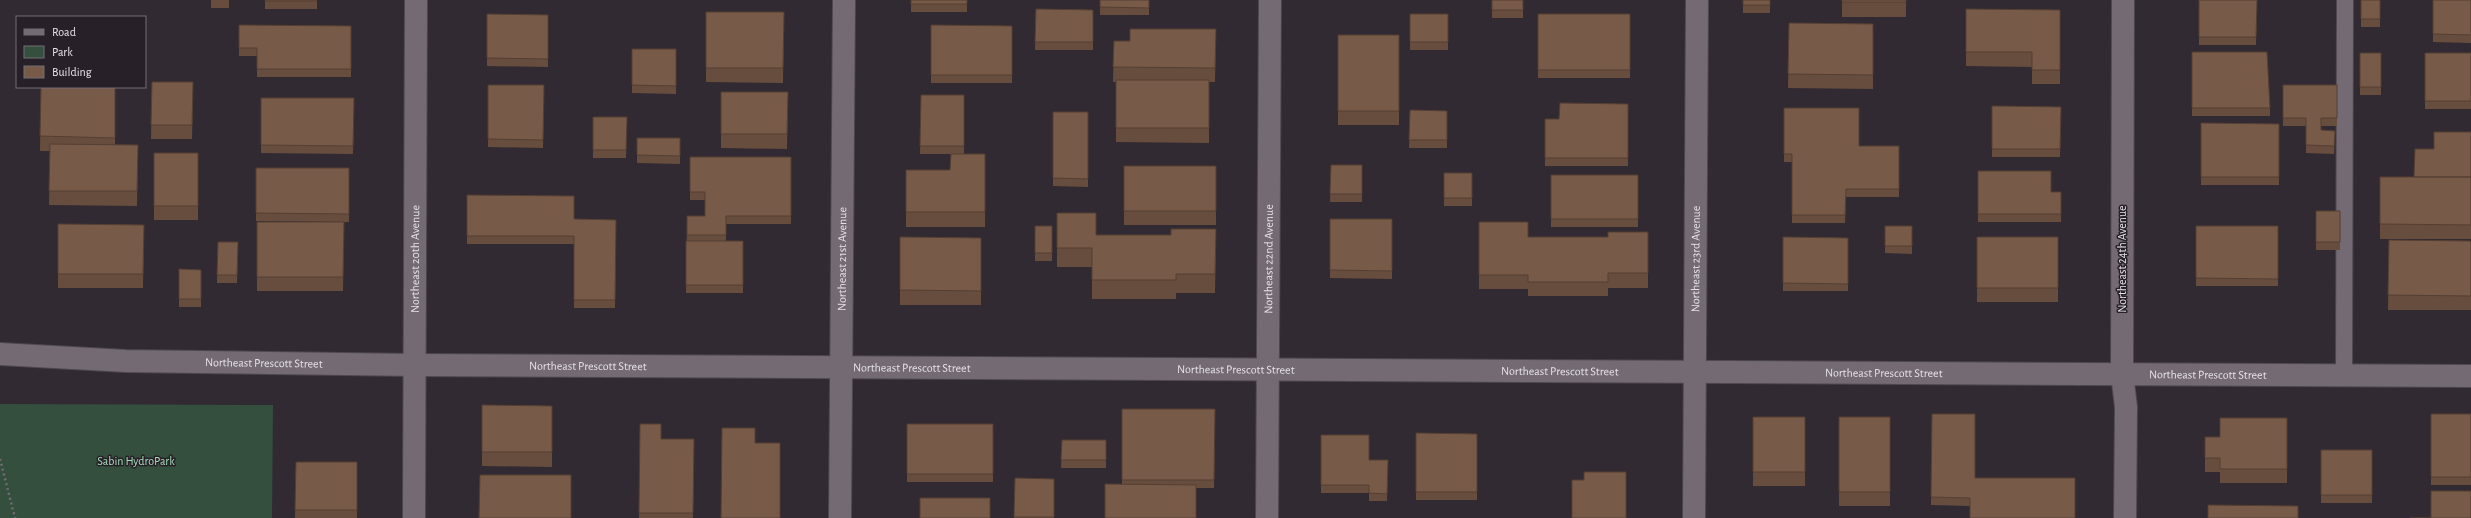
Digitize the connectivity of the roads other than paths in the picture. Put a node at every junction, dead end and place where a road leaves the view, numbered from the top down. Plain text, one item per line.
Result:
1 (416, 0) edge
2 (844, 0) edge
3 (1270, 0) edge
4 (1697, 0) edge
5 (2123, 0) edge
6 (2345, 0) edge
7 (0, 354) edge
8 (414, 365) junction
9 (840, 368) junction
10 (1268, 369) junction
11 (1694, 372) junction
12 (2122, 374) junction
13 (2344, 374) junction
14 (2471, 376) edge
15 (414, 518) edge
16 (840, 518) edge
17 (1267, 518) edge
18 (1694, 518) edge
19 (2125, 518) edge

1 - 8 street, Northeast 20th Avenue
2 - 9 street, Northeast 21st Avenue
3 - 10 street, Northeast 22nd Avenue
4 - 11 street, Northeast 23rd Avenue
5 - 12 street, Northeast 24th Avenue
6 - 13 lane
7 - 8 street, Northeast Prescott Street
8 - 9 street, Northeast Prescott Street
8 - 15 street, Northeast 20th Avenue
9 - 10 street, Northeast Prescott Street
9 - 16 street, Northeast 21st Avenue
10 - 11 street, Northeast Prescott Street
10 - 17 street, Northeast 22nd Avenue
11 - 12 street, Northeast Prescott Street
11 - 18 street, Northeast 23rd Avenue
12 - 13 street, Northeast Prescott Street
12 - 19 street, Northeast 24th Avenue
13 - 14 street, Northeast Prescott Street

